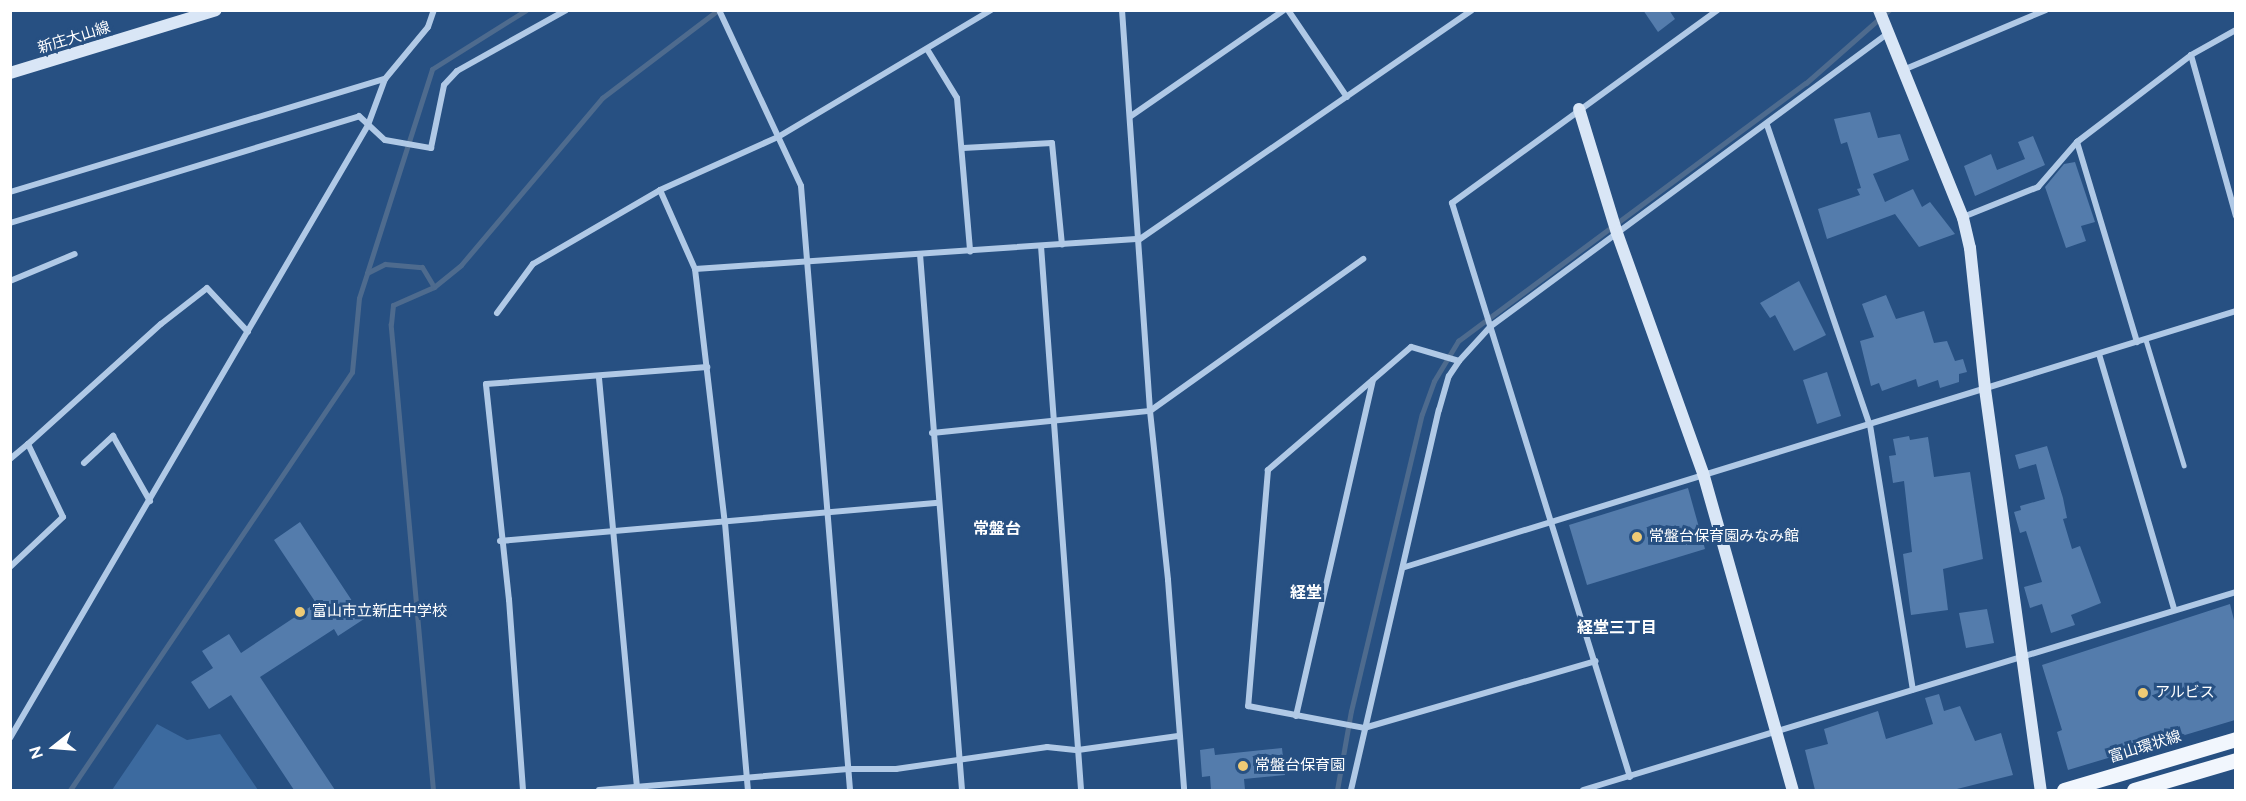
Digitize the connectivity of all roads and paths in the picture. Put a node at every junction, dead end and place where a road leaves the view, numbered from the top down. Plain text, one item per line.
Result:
1 (216, 10) edge
2 (434, 10) edge
3 (566, 10) edge
4 (719, 10) edge
5 (991, 10) edge
6 (1122, 10) edge
7 (1286, 10) edge
8 (1472, 10) edge
9 (1718, 10) edge
10 (1879, 10) edge
11 (2046, 10) edge
12 (2235, 30) edge
13 (1888, 33) junction
14 (927, 49) junction
15 (2191, 55) junction
16 (1903, 70) junction
17 (10, 73) edge
18 (385, 79) junction
19 (1347, 97) junction
20 (1580, 110) junction
21 (1131, 116) junction
22 (368, 125) junction
23 (1767, 125) junction
24 (778, 137) junction
25 (2077, 142) junction
26 (963, 148) junction
27 (660, 190) junction
28 (10, 192) edge
29 (2233, 200) edge
30 (2235, 216) edge
31 (1963, 218) junction
32 (10, 223) edge
33 (1617, 233) junction
34 (1140, 239) junction
35 (1062, 245) junction
36 (1041, 246) junction
37 (970, 251) junction
38 (75, 254) dead end
39 (920, 254) junction
40 (1363, 260) dead end
41 (806, 262) junction
42 (695, 269) junction
43 (10, 281) edge
44 (2235, 312) edge
45 (497, 313) dead end
46 (1491, 326) junction
47 (248, 332) junction
48 (2146, 340) junction
49 (2137, 342) junction
50 (2098, 354) junction
51 (1459, 361) junction
52 (707, 367) junction
53 (599, 378) junction
54 (1373, 380) junction
55 (1985, 389) junction
56 (1149, 411) junction
57 (1052, 418) junction
58 (1870, 425) junction
59 (932, 433) junction
60 (28, 444) junction
61 (10, 459) edge
62 (84, 462) dead end
63 (2184, 465) dead end
64 (1703, 473) junction
65 (150, 501) junction
66 (938, 503) junction
67 (827, 514) junction
68 (725, 523) junction
69 (1552, 523) junction
70 (612, 533) junction
71 (500, 541) junction
72 (10, 567) edge
73 (1405, 567) junction
74 (2235, 592) edge
75 (2174, 609) junction
76 (2020, 657) junction
77 (1596, 661) junction
78 (1912, 690) junction
79 (1296, 716) junction
80 (1364, 728) junction
81 (1778, 733) junction
82 (1178, 736) junction
83 (10, 738) edge
84 (2235, 739) edge
85 (1078, 750) junction
86 (959, 760) junction
87 (2235, 760) edge
88 (848, 769) junction
89 (747, 777) junction
90 (1630, 777) junction
91 (637, 789) edge
92 (523, 790) edge
93 (599, 790) edge
94 (748, 790) edge
95 (850, 790) edge
96 (962, 790) edge
97 (1081, 790) edge
98 (1184, 790) edge
99 (1351, 790) edge
100 (1583, 790) edge
101 (1793, 790) edge
102 (2041, 790) edge
103 (2064, 790) edge
104 (2134, 790) edge

1 - 17 street, 新庄大山線
2 - 18 street
3 - 22 street
4 - 24 street
5 - 14 street
6 - 21 street
7 - 19 street
7 - 21 street
8 - 19 street
9 - 20 street
10 - 13 street
11 - 16 street
12 - 15 street
13 - 16 street
13 - 23 street
14 - 24 street
14 - 26 street
15 - 25 street
15 - 29 street
16 - 31 street
18 - 22 street
18 - 28 street
19 - 34 street
20 - 33 street
20 - 46 street
21 - 34 street
22 - 32 street
22 - 47 street
23 - 33 street
23 - 58 street
24 - 27 street
24 - 41 street
25 - 31 street
25 - 49 street
26 - 35 street
26 - 37 street
27 - 42 street
27 - 45 street
29 - 30 street
31 - 55 street
33 - 46 street
33 - 64 street
34 - 35 street
34 - 56 street
35 - 36 street
36 - 37 street
36 - 57 street
37 - 39 street
38 - 43 street
39 - 41 street
39 - 59 street
40 - 56 street
41 - 42 street
41 - 67 street
42 - 52 street
44 - 48 street
46 - 51 street
46 - 69 street
47 - 60 street
47 - 65 street
48 - 49 street
48 - 63 lane
49 - 50 street
50 - 55 street
50 - 75 street
51 - 54 street
51 - 73 street
52 - 53 street
52 - 68 street
53 - 70 street
53 - 71 street
54 - 79 street
54 - 79 street
55 - 58 street
55 - 76 street
56 - 57 street
56 - 82 street
57 - 59 street
57 - 85 street
58 - 64 street
58 - 78 street
59 - 66 street
60 - 61 street
60 - 72 street
62 - 65 street
64 - 69 street
64 - 81 street
65 - 83 street
66 - 67 street
66 - 86 street
67 - 68 street
67 - 88 street
68 - 70 street
68 - 89 street
69 - 73 street
69 - 77 street
70 - 71 street
70 - 91 street
71 - 92 street
73 - 80 street
74 - 75 street
75 - 76 street
76 - 78 street
76 - 102 street
77 - 80 street
77 - 90 street
78 - 81 street
79 - 80 street
80 - 99 street
81 - 90 street
81 - 101 street
82 - 85 street
82 - 98 street
84 - 103 main road, 富山環状線
85 - 86 street
85 - 97 street
86 - 88 street
86 - 96 street
87 - 104 main road
88 - 89 street
88 - 95 street
89 - 91 street
89 - 94 street
90 - 100 street
91 - 93 street

